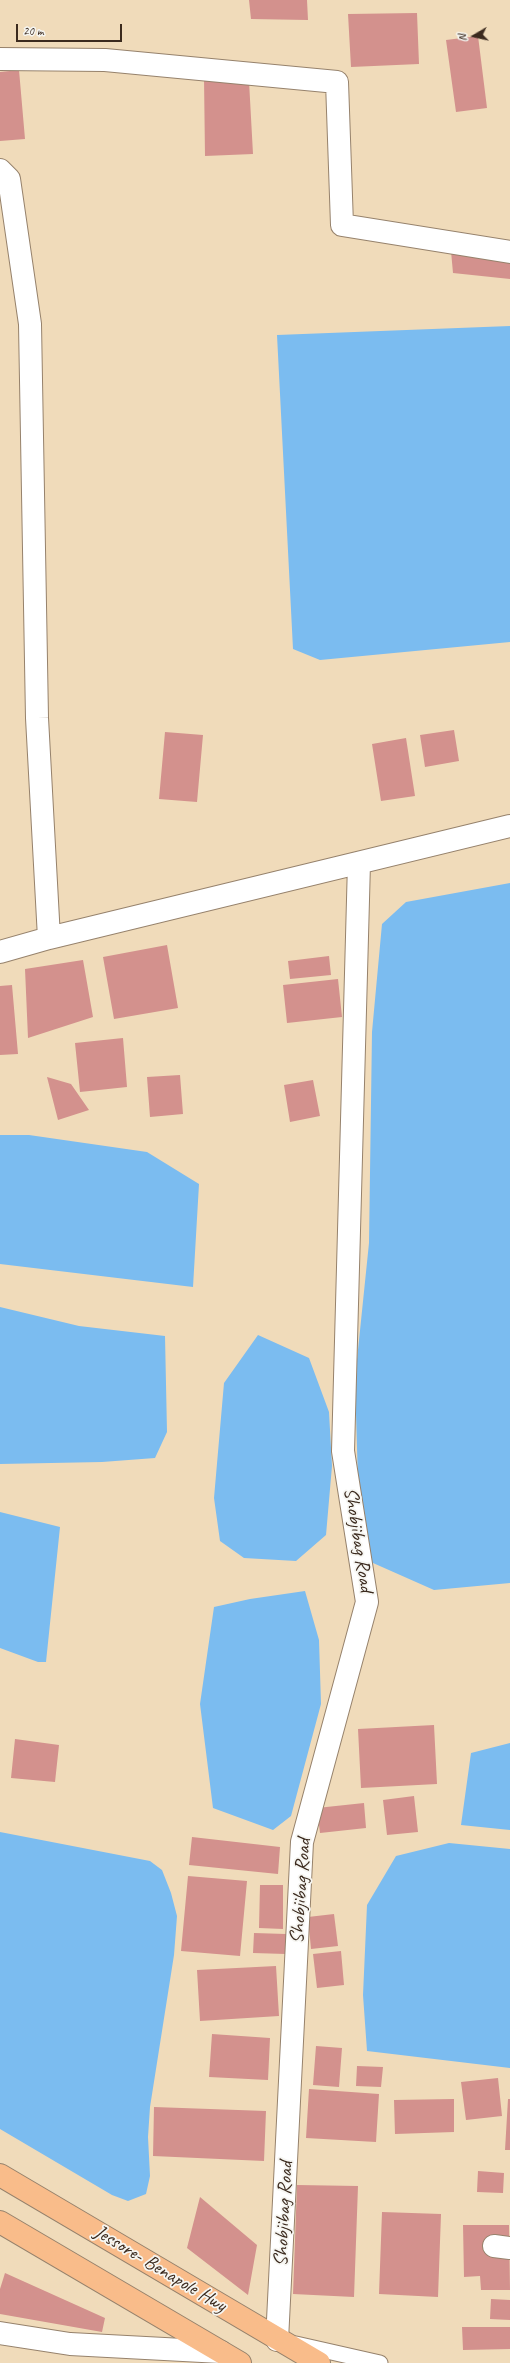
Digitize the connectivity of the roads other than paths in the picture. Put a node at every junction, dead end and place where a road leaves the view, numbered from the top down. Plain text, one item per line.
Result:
1 (0, 59) edge
2 (0, 170) edge
3 (510, 252) edge
4 (510, 826) edge
5 (359, 863) junction
6 (49, 938) junction
7 (0, 952) edge
8 (0, 2175) edge
9 (0, 2222) edge
10 (0, 2333) edge
11 (277, 2340) junction
12 (221, 2352) junction
13 (240, 2363) edge
14 (319, 2363) edge
15 (380, 2363) edge

1 - 3 street
2 - 6 street
4 - 5 street
5 - 6 street
5 - 11 street, Shobjibag Road
6 - 7 street
8 - 11 highway, Jessore- Benapole Hwy
9 - 12 highway, Jessore- Benapole Hwy
10 - 12 street
11 - 14 highway, Jessore- Benapole Hwy
11 - 15 lane
12 - 13 highway, Jessore- Benapole Hwy

